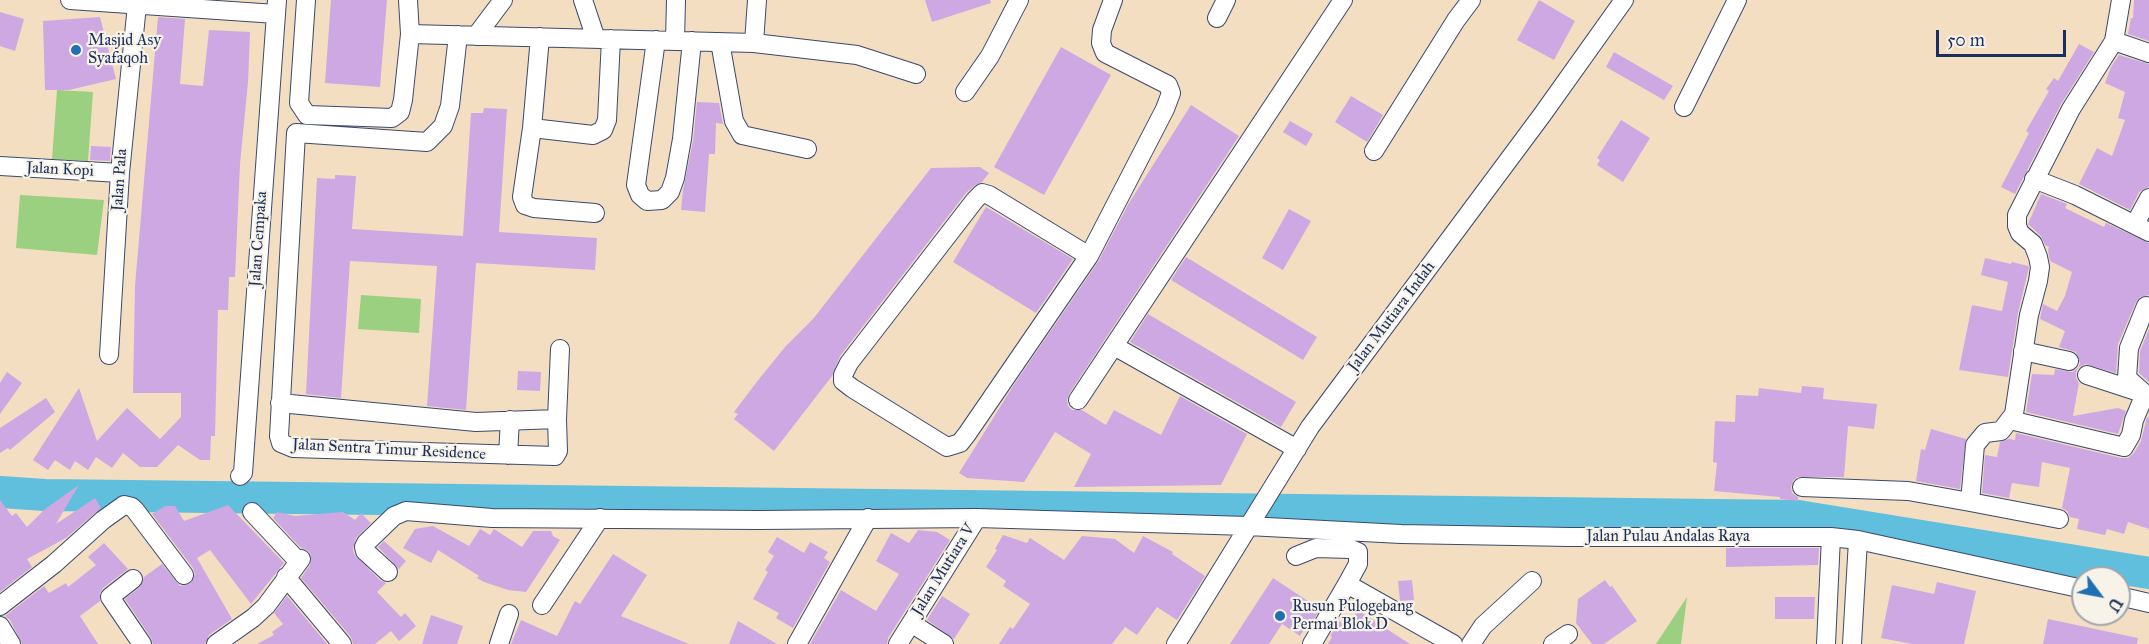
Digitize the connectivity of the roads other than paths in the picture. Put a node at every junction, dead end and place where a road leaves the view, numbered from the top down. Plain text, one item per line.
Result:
1 (70, 0) edge
2 (306, 0) edge
3 (408, 0) edge
4 (503, 0) edge
5 (583, 0) edge
6 (676, 0) edge
7 (757, 0) edge
8 (1019, 0) edge
9 (1113, 0) edge
10 (1226, 0) edge
11 (1343, 0) edge
12 (1471, 0) edge
13 (1624, 0) edge
14 (1737, 0) edge
15 (2121, 0) edge
16 (137, 5) junction
17 (276, 7) edge
18 (1217, 18) dead end
19 (410, 34) junction
20 (458, 35) junction
21 (476, 36) junction
22 (540, 37) junction
23 (604, 39) junction
24 (656, 40) junction
25 (2114, 40) junction
26 (683, 41) junction
27 (720, 42) junction
28 (754, 43) junction
29 (2149, 53) edge
30 (916, 74) dead end
31 (965, 92) dead end
32 (1684, 107) dead end
33 (532, 128) junction
34 (807, 149) dead end
35 (1374, 151) dead end
36 (0, 166) edge
37 (120, 173) junction
38 (2034, 179) junction
39 (2149, 198) edge
40 (595, 213) dead end
41 (2142, 228) edge
42 (1089, 256) junction
43 (2146, 306) dead end
44 (1114, 346) junction
45 (560, 349) dead end
46 (2023, 351) junction
47 (109, 355) dead end
48 (2069, 361) dead end
49 (2087, 375) dead end
50 (2147, 395) edge
51 (1078, 400) dead end
52 (280, 403) junction
53 (557, 419) junction
54 (510, 420) junction
55 (2010, 420) junction
56 (476, 422) junction
57 (1297, 449) junction
58 (508, 454) junction
59 (474, 455) junction
60 (240, 476) dead end
61 (1802, 487) dead end
62 (1970, 502) junction
63 (252, 512) dead end
64 (600, 518) junction
65 (868, 518) junction
66 (977, 518) junction
67 (2059, 519) dead end
68 (1250, 522) junction
69 (1831, 537) junction
70 (1858, 540) junction
71 (1296, 556) dead end
72 (388, 572) dead end
73 (184, 575) dead end
74 (286, 577) junction
75 (133, 579) dead end
76 (1532, 581) dead end
77 (1347, 584) junction
78 (2071, 586) edge
79 (2131, 599) edge
80 (2149, 603) edge
81 (542, 605) dead end
82 (0, 606) edge
83 (509, 614) dead end
84 (911, 623) junction
85 (0, 626) edge
86 (11, 644) edge
87 (142, 644) edge
88 (216, 644) edge
89 (342, 644) edge
90 (499, 644) edge
91 (796, 644) edge
92 (898, 644) edge
93 (944, 644) edge
94 (1176, 644) edge
95 (1312, 644) edge
96 (1453, 644) edge
97 (1471, 644) edge
98 (1826, 644) edge
99 (1852, 644) edge

1 - 16 street
2 - 19 street
3 - 19 street
4 - 21 street
5 - 23 street
6 - 26 street
7 - 28 street
8 - 31 street
9 - 42 street
10 - 18 street
11 - 44 street
12 - 35 street
13 - 57 street, Jalan Mutiara Indah
14 - 32 street
15 - 25 street
16 - 17 street
16 - 37 street, Jalan Pala
17 - 60 street, Jalan Cempaka
19 - 20 street
20 - 21 street
20 - 52 street, Jalan Sentra Timur Residence
21 - 22 street
22 - 23 street
22 - 33 street
23 - 24 street
23 - 33 street
24 - 26 street
24 - 26 street
25 - 29 street
25 - 38 street
26 - 27 street
27 - 28 street
27 - 34 street
28 - 30 street
33 - 40 street
36 - 37 street, Jalan Kopi
37 - 47 street, Jalan Pala
38 - 41 street
38 - 46 street
39 - 41 street
42 - 42 street
43 - 50 street
44 - 51 street
44 - 57 street
45 - 53 street
46 - 48 street
46 - 55 street
49 - 50 street
50 - 55 street
52 - 56 street
52 - 59 street, Jalan Sentra Timur Residence
53 - 54 street
53 - 58 street, Jalan Sentra Timur Residence
54 - 56 street
54 - 58 street
55 - 62 street
56 - 59 street
57 - 68 street, Jalan Mutiara Indah
58 - 59 street, Jalan Sentra Timur Residence
61 - 62 street
62 - 67 street
63 - 74 street
64 - 65 street, Jalan Pulau Andalas Raya
64 - 72 street, Jalan Pulau Andalas Raya
64 - 81 street
65 - 66 street, Jalan Pulau Andalas Raya
65 - 91 street
66 - 68 street, Jalan Pulau Andalas Raya
66 - 84 street, Jalan Mutiara V
68 - 69 street, Jalan Pulau Andalas Raya
68 - 94 street, Jalan Mutiara Indah
69 - 70 street, Jalan Pulau Andalas Raya
69 - 98 street
70 - 78 street, Jalan Pulau Andalas Raya
70 - 99 street
71 - 77 street
73 - 82 street
74 - 88 street
74 - 89 street
75 - 87 street
76 - 97 street
77 - 95 street
77 - 96 street
79 - 80 street
83 - 90 street
84 - 92 street, Jalan Mutiara V
84 - 93 street, Jalan Mutiara V
85 - 86 street

